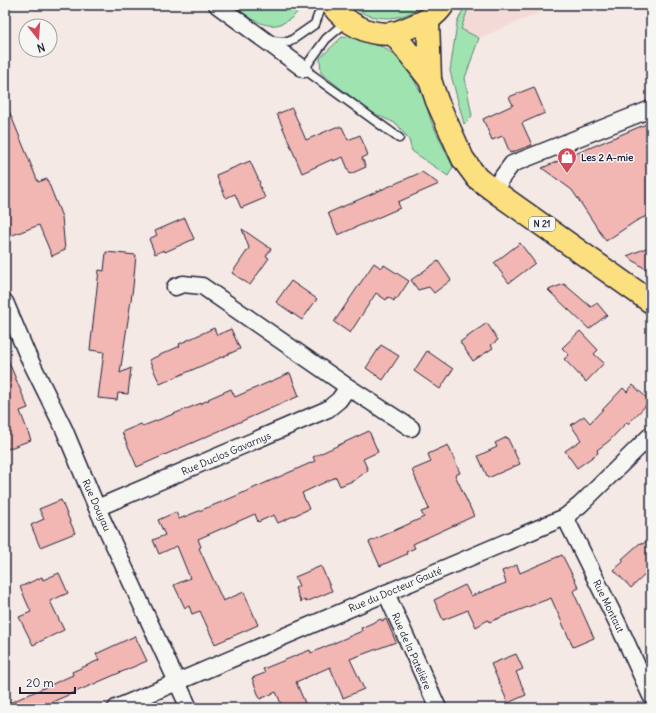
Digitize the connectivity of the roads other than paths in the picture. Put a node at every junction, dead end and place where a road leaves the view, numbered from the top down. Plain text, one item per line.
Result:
1 (217, 5) edge
2 (322, 5) edge
3 (332, 5) edge
4 (435, 13) edge
5 (348, 21) junction
6 (393, 33) junction
7 (267, 40) junction
8 (304, 68) junction
9 (430, 80) junction
10 (651, 109) edge
11 (400, 138) dead end
12 (497, 193) junction
13 (175, 287) dead end
14 (5, 302) edge
15 (651, 302) edge
16 (348, 388) junction
17 (411, 428) dead end
18 (651, 435) edge
19 (97, 508) junction
20 (565, 517) junction
21 (386, 593) junction
22 (178, 682) junction
23 (651, 696) edge
24 (116, 708) edge
25 (189, 708) edge
26 (438, 708) edge

1 - 7 street
2 - 7 lane
3 - 5 main road
4 - 6 main road
4 - 9 main road, N 21
5 - 6 main road
5 - 8 lane
6 - 9 main road, N 21
7 - 8 street
8 - 11 lane
9 - 12 main road, N 21
10 - 12 street
12 - 15 main road, N 21
13 - 16 street
14 - 19 street, Rue Douyau
16 - 17 street
16 - 19 street, Rue Duclos Gavarnys
18 - 20 street, Rue du Docteur Gauté
19 - 22 street, Rue Douyau
20 - 21 street, Rue du Docteur Gauté
20 - 23 street, Rue Montaut
21 - 22 street, Rue du Docteur Gauté
21 - 26 street, Rue de la Patelière
22 - 24 street, Rue du Docteur Gauté
22 - 25 street, Rue Douyau

